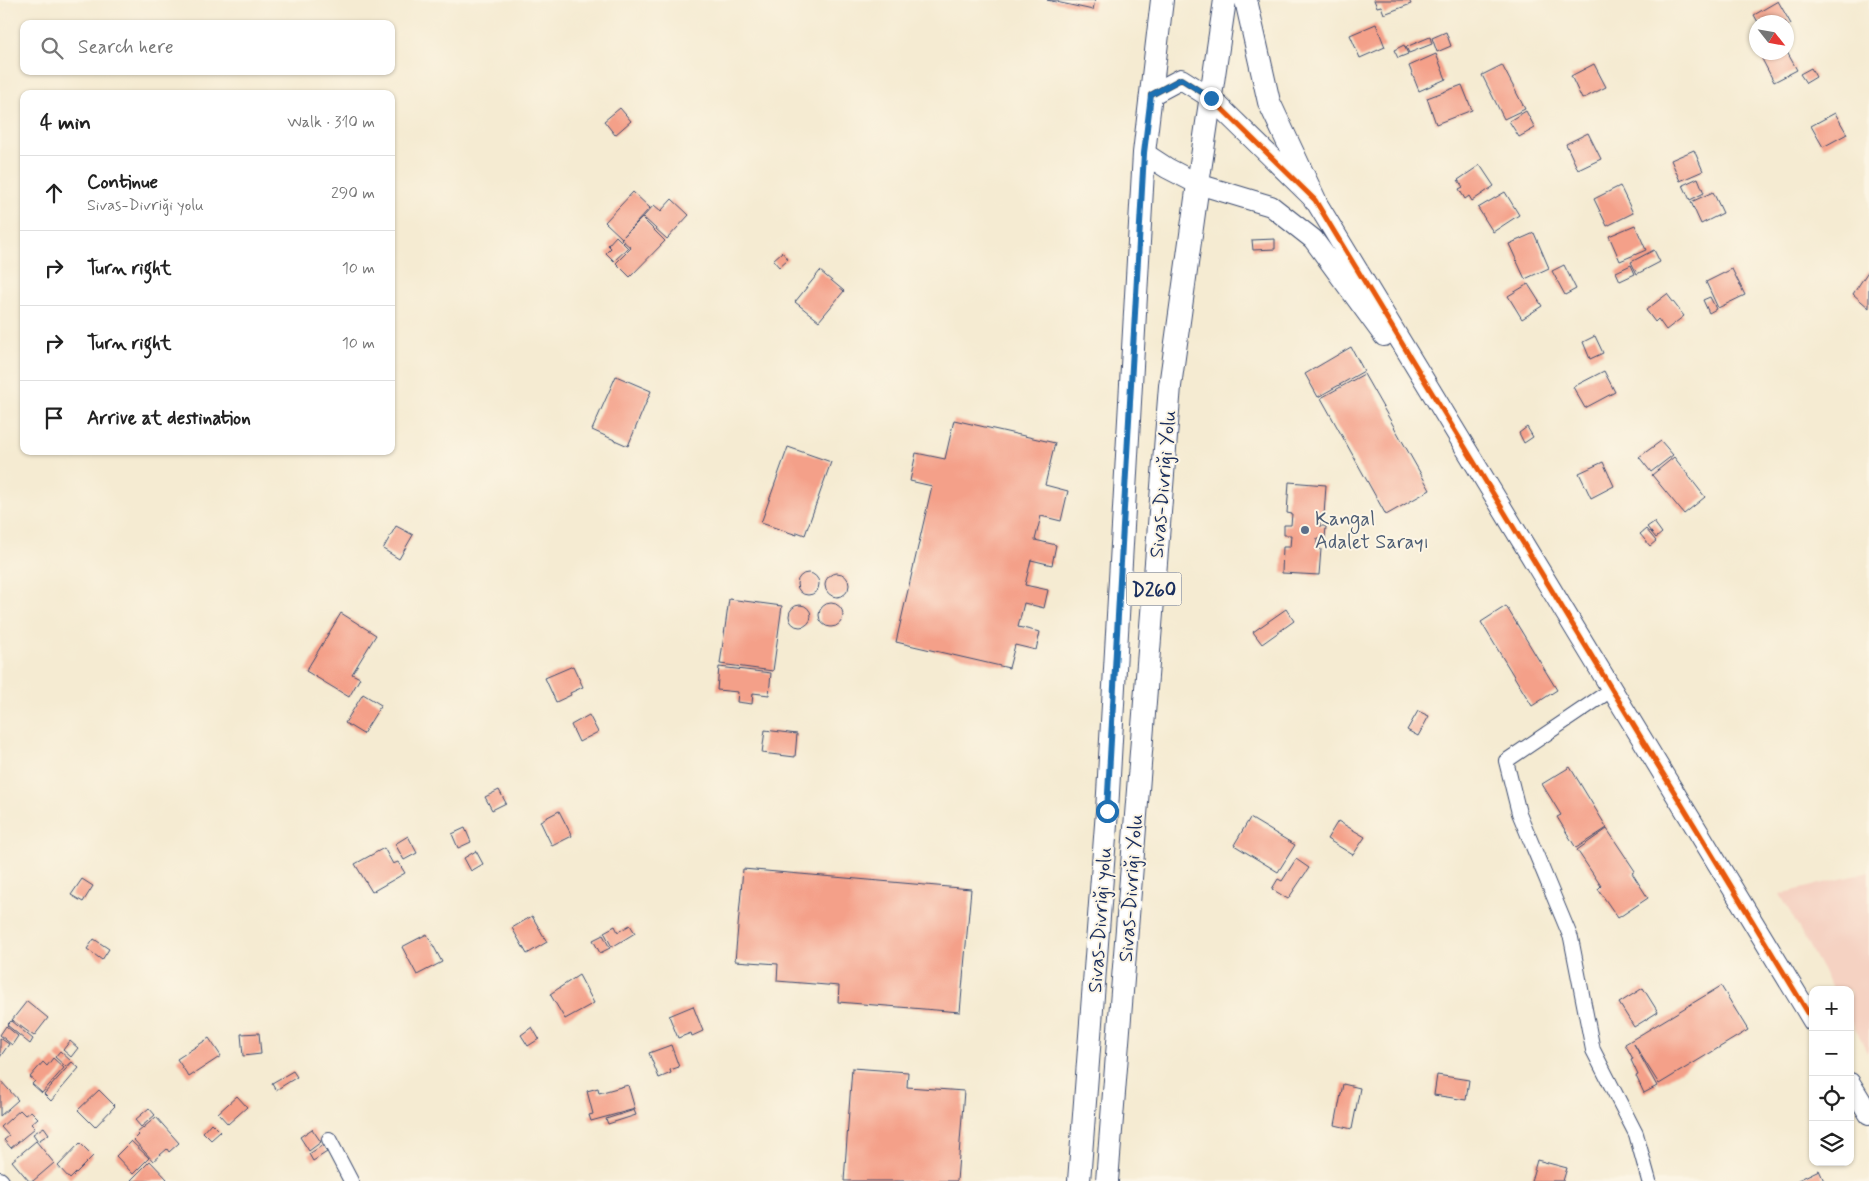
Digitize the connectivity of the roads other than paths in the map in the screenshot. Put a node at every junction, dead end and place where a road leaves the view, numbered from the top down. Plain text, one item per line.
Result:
1 (1162, 0) edge
2 (1225, 0) edge
3 (1246, 0) edge
4 (1151, 95) junction
5 (1211, 98) junction
6 (1144, 153) junction
7 (1198, 184) junction
8 (1315, 200) junction
9 (1463, 444) junction
10 (1612, 690) junction
11 (1809, 1015) edge
12 (1854, 1090) edge
13 (1869, 1114) edge
14 (328, 1139) dead end
15 (350, 1181) edge
16 (1079, 1181) edge
17 (1108, 1181) edge
18 (1649, 1181) edge

1 - 4 main road, Sivas-Divriği yolu / D260
2 - 5 main road, Sivas-Divriği Yolu / D260
3 - 8 main road
4 - 5 street
4 - 6 main road, Sivas-Divriği yolu / D260
5 - 7 main road, Sivas-Divriği Yolu / D260
5 - 8 street
6 - 7 street
6 - 16 main road, Sivas-Divriği yolu / D260
7 - 9 street
7 - 17 main road, Sivas-Divriği Yolu / D260
8 - 9 street
9 - 10 street
10 - 11 street
10 - 18 street
12 - 13 street
14 - 15 street

